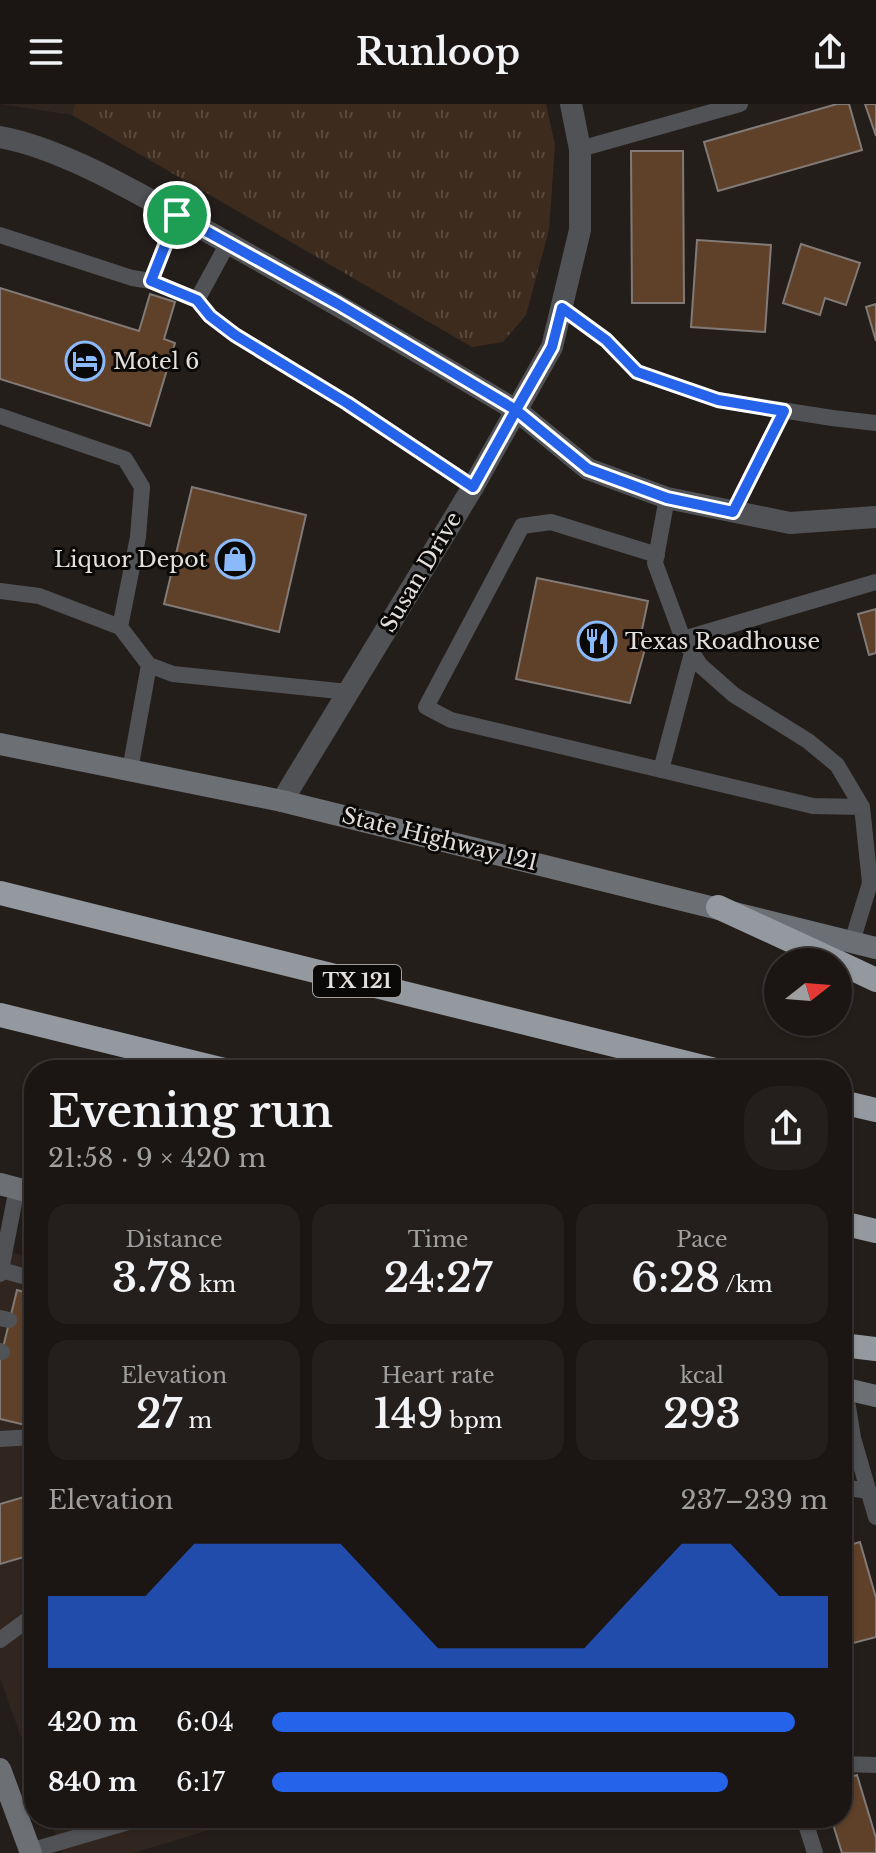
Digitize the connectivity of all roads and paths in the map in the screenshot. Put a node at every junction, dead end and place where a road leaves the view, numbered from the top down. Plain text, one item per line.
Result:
1 (571, 104) edge
2 (740, 104) edge
3 (0, 137) edge
4 (580, 149) junction
5 (177, 215) junction
6 (0, 235) edge
7 (228, 243) junction
8 (151, 281) junction
9 (197, 300) junction
10 (562, 308) junction
11 (516, 410) junction
12 (784, 411) junction
13 (0, 416) edge
14 (876, 423) edge
15 (473, 487) junction
16 (667, 498) junction
17 (733, 512) junction
18 (876, 517) edge
19 (657, 555) junction
20 (876, 582) edge
21 (0, 591) edge
22 (120, 627) junction
23 (687, 646) junction
24 (149, 665) junction
25 (348, 692) junction
26 (0, 744) edge
27 (130, 770) junction
28 (661, 770) junction
29 (282, 801) junction
30 (862, 807) junction
31 (873, 883) edge
32 (0, 893) edge
33 (718, 907) joint
34 (824, 948) edge
35 (845, 948) edge
36 (876, 948) edge
37 (852, 953) edge
38 (852, 962) edge
39 (876, 980) edge
40 (0, 1015) edge
41 (183, 1060) edge
42 (675, 1060) edge
43 (852, 1104) edge
44 (876, 1110) edge
45 (17, 1188) edge
46 (852, 1225) edge
47 (876, 1231) edge
48 (0, 1272) edge
49 (24, 1277) edge
50 (852, 1346) edge
51 (876, 1349) edge
52 (852, 1390) edge
53 (876, 1396) edge
54 (852, 1433) edge
55 (24, 1438) edge
56 (0, 1439) edge
57 (852, 1493) edge
58 (873, 1506) edge
59 (24, 1622) edge
60 (0, 1640) edge
61 (852, 1764) edge
62 (876, 1765) edge
63 (0, 1769) edge
64 (109, 1828) edge
65 (807, 1828) edge
66 (30, 1852) edge
67 (815, 1853) edge

1 - 4 street, Susan Drive
2 - 4 lane
3 - 5 street
4 - 10 street, Susan Drive
5 - 7 street
5 - 8 lane
6 - 8 lane
7 - 9 lane
7 - 11 street
8 - 9 lane
9 - 15 lane
10 - 11 street, Susan Drive
10 - 12 lane
11 - 15 street, Susan Drive
11 - 16 street
12 - 14 lane
12 - 17 lane
13 - 22 lane
15 - 25 street, Susan Drive
16 - 17 street
16 - 19 lane
17 - 18 street
19 - 23 lane
19 - 28 lane
20 - 23 lane
21 - 22 lane
22 - 24 lane
23 - 28 lane
23 - 30 lane
24 - 25 lane
24 - 27 lane
25 - 29 street, Susan Drive
26 - 27 main road, State Highway 121
27 - 29 main road, State Highway 121
28 - 30 lane
29 - 33 main road, State Highway 121
30 - 31 lane
31 - 35 lane
32 - 42 highway, TX 121
33 - 34 highway
36 - 37 main road
38 - 39 highway
40 - 41 highway
43 - 44 highway
45 - 48 lane
46 - 47 highway
48 - 49 lane
50 - 51 highway
52 - 53 main road
54 - 58 lane
55 - 56 lane
57 - 58 lane
59 - 60 lane
61 - 62 lane
63 - 66 main road
64 - 66 lane
65 - 67 lane

